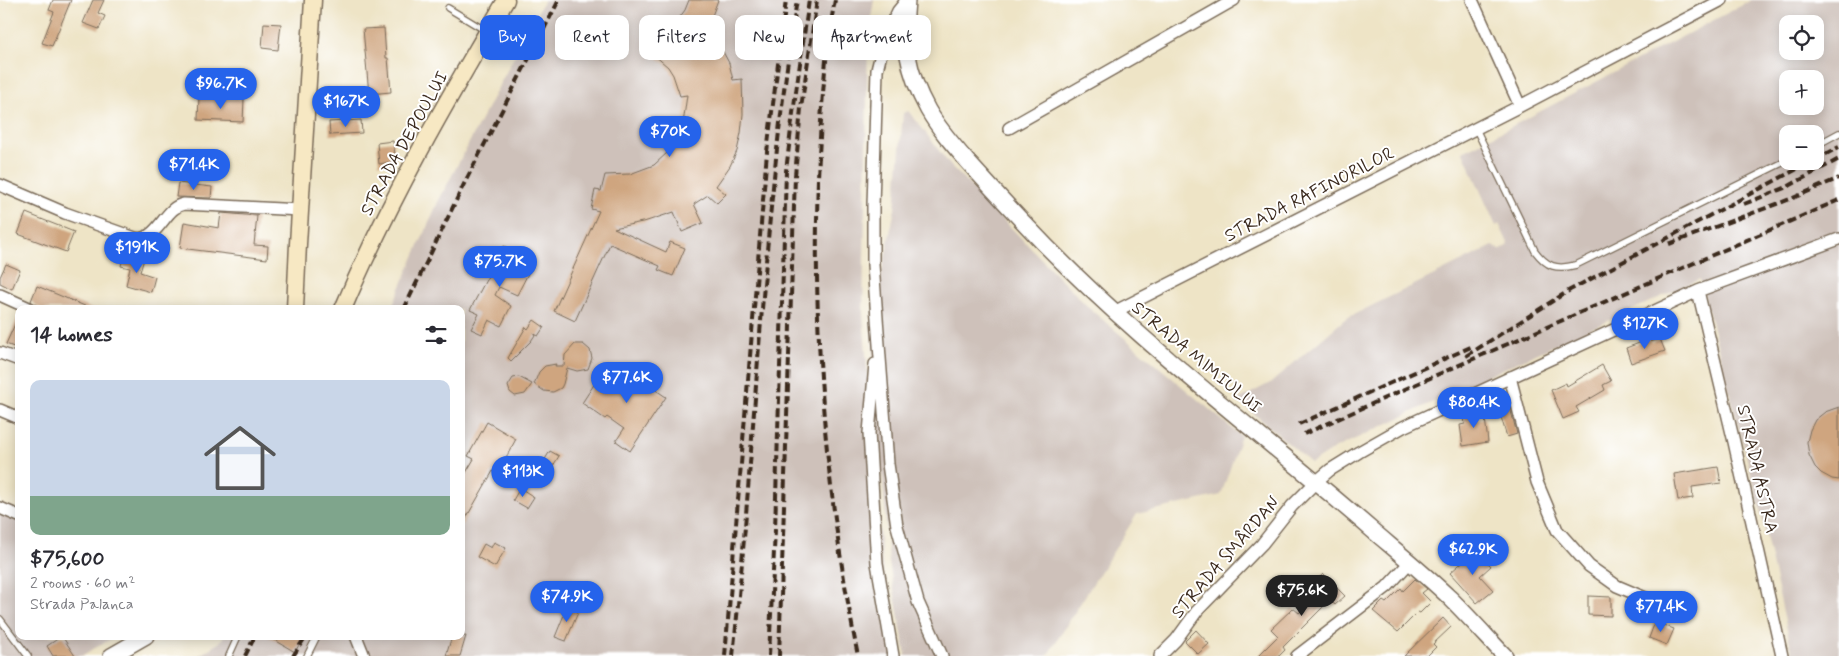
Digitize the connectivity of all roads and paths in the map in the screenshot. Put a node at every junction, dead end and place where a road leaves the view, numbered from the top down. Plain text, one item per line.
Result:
1 (313, 0) edge
2 (506, 0) edge
3 (907, 0) edge
4 (1234, 0) edge
5 (1472, 0) edge
6 (1722, 0) edge
7 (448, 8) dead end
8 (498, 15) edge
9 (480, 27) edge
10 (480, 46) edge
11 (1520, 106) junction
12 (1009, 128) dead end
13 (1476, 129) junction
14 (1839, 134) edge
15 (1824, 142) edge
16 (1779, 164) edge
17 (0, 185) edge
18 (300, 210) junction
19 (1839, 239) edge
20 (1698, 291) junction
21 (0, 295) edge
22 (22, 305) edge
23 (296, 305) edge
24 (345, 305) edge
25 (1114, 312) junction
26 (878, 328) junction
27 (0, 353) edge
28 (15, 359) edge
29 (1510, 377) junction
30 (0, 410) edge
31 (15, 416) edge
32 (1317, 482) junction
33 (0, 508) edge
34 (15, 514) edge
35 (1410, 562) junction
36 (1683, 614) dead end
37 (0, 619) edge
38 (15, 639) edge
39 (16, 640) edge
40 (139, 640) edge
41 (236, 640) edge
42 (315, 640) edge
43 (358, 640) edge
44 (28, 656) edge
45 (111, 656) edge
46 (229, 656) edge
47 (307, 656) edge
48 (364, 656) edge
49 (893, 656) edge
50 (942, 656) edge
51 (1160, 656) edge
52 (1298, 656) edge
53 (1505, 656) edge
54 (1782, 656) edge

1 - 18 main road
2 - 8 main road, STRADA DEPOULUI
3 - 25 street, STRADA MIMIULUI
3 - 26 street
4 - 12 street
5 - 11 street
6 - 11 street, STRADA RAFINORILOR
7 - 9 lane
10 - 24 main road, STRADA DEPOULUI
11 - 13 street, STRADA RAFINORILOR
13 - 16 lane
13 - 25 street, STRADA RAFINORILOR
14 - 15 lane
17 - 18 street
18 - 23 main road
19 - 20 street, STRADA SMÂRDAN
20 - 29 street, STRADA SMÂRDAN
20 - 54 street, STRADA ASTRA
21 - 22 street
25 - 32 street, STRADA MIMIULUI
26 - 49 street
26 - 50 street
27 - 28 street
29 - 32 street, STRADA SMÂRDAN
29 - 36 street
30 - 31 street
32 - 35 street, STRADA MIMIULUI
32 - 51 street, STRADA SMÂRDAN
33 - 34 street
35 - 52 street
35 - 53 street, STRADA MIMIULUI
37 - 38 lane
39 - 44 lane
40 - 45 street
41 - 46 lane
42 - 47 lane
43 - 48 street

